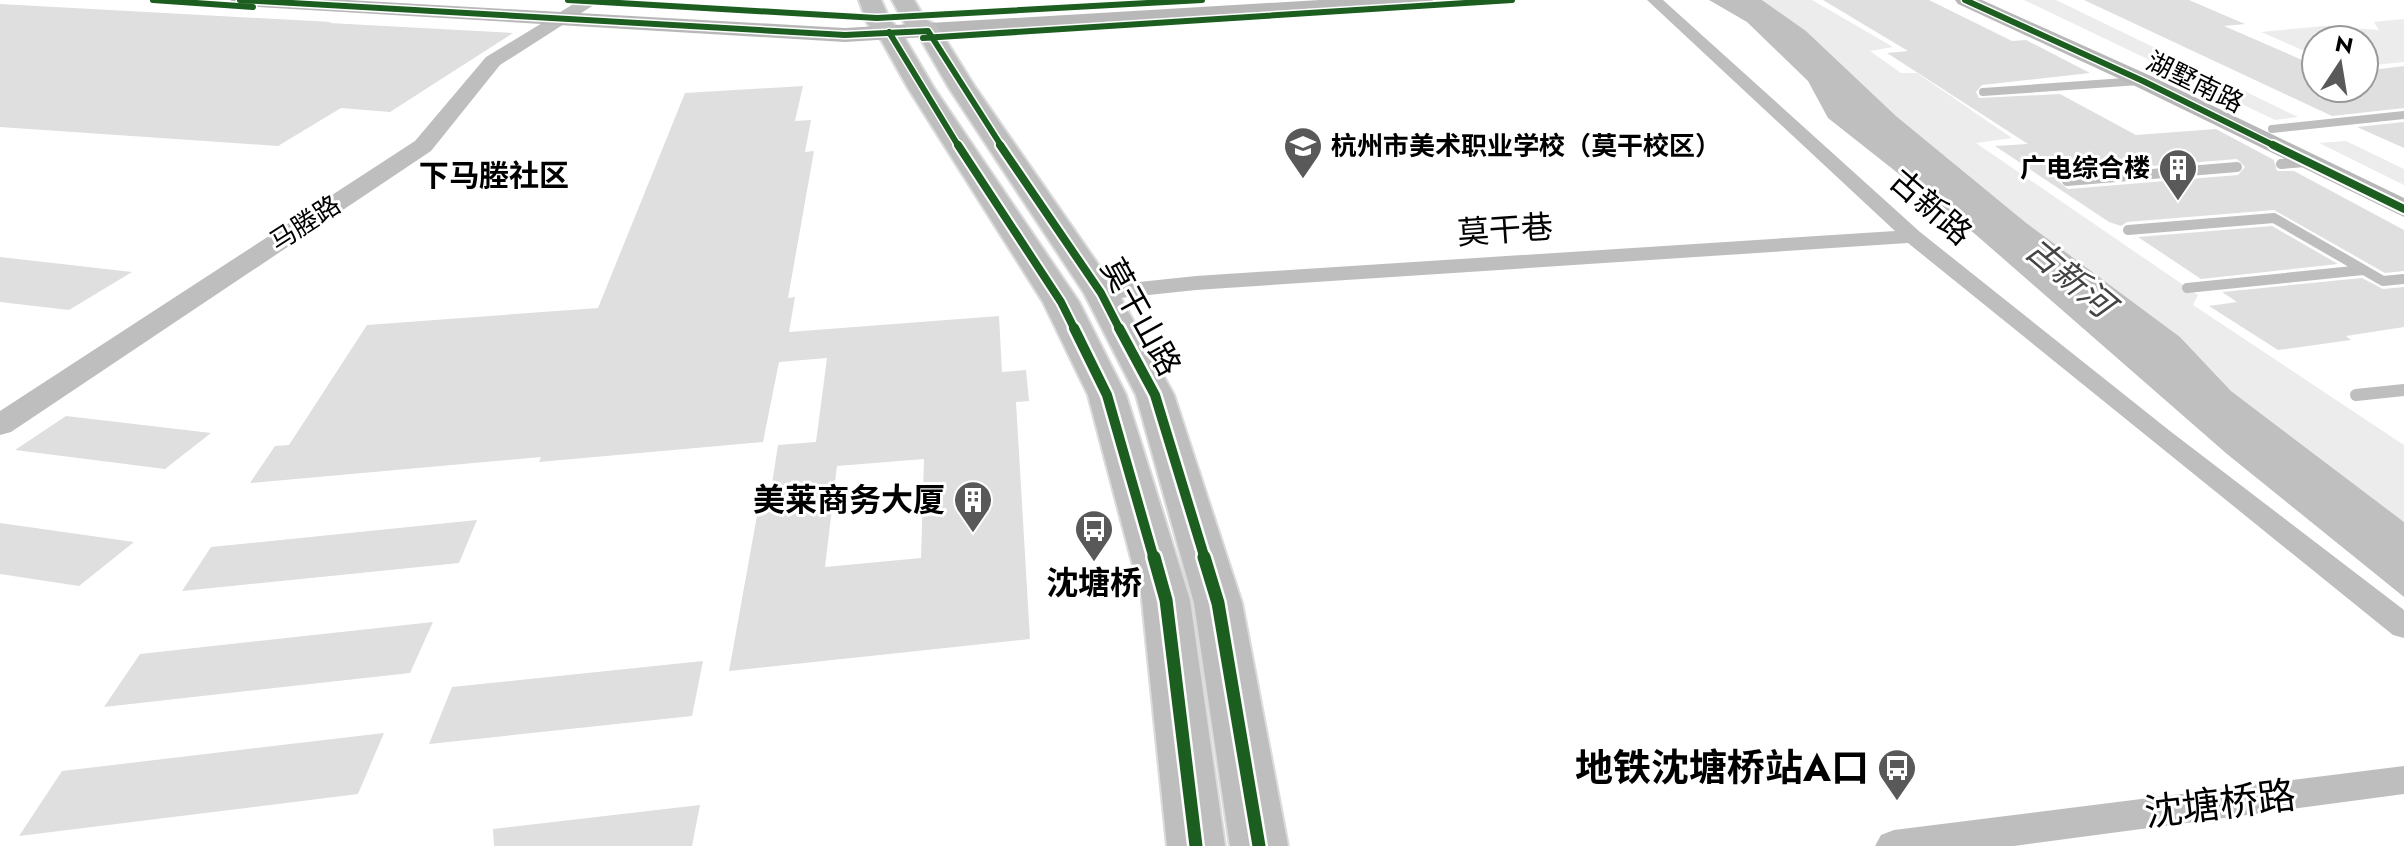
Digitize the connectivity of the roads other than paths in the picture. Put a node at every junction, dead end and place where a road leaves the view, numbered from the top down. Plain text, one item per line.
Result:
1 (240, 0) edge
2 (401, 0) edge
3 (1296, 0) edge
4 (1424, 0) edge
5 (1654, 0) edge
6 (1965, 0) edge
7 (1997, 0) edge
8 (576, 10) edge
9 (897, 18) edge
10 (2143, 81) junction
11 (1983, 92) dead end
12 (2404, 115) edge
13 (2272, 129) junction
14 (2310, 161) junction
15 (2281, 164) dead end
16 (2237, 167) dead end
17 (2067, 181) dead end
18 (2404, 194) edge
19 (2404, 209) edge
20 (2128, 230) dead end
21 (1913, 236) junction
22 (2363, 270) junction
23 (2404, 279) edge
24 (2187, 288) dead end
25 (1101, 293) junction
26 (2404, 390) edge
27 (2356, 395) dead end
28 (0, 425) edge
29 (2404, 627) edge
30 (2404, 780) edge
31 (1196, 846) edge
32 (1259, 846) edge
33 (1894, 846) edge

1 - 8 main road
2 - 8 main road
3 - 9 main road
4 - 9 main road
5 - 21 street, 古新路
6 - 10 main road, 湖墅南路
7 - 13 main road, 湖墅南路
8 - 9 main road
8 - 28 street, 马塍路
9 - 25 main road, 莫干山路
9 - 31 main road, 莫干山路
10 - 11 lane
10 - 14 main road, 湖墅南路
12 - 13 lane
13 - 18 main road, 湖墅南路
14 - 15 lane
14 - 19 main road, 湖墅南路
16 - 17 lane
20 - 22 lane
21 - 25 street, 莫干巷
21 - 29 street, 古新路
22 - 23 lane
22 - 24 lane
25 - 32 main road, 莫干山路
26 - 27 lane
30 - 33 street, 沈塘桥路

